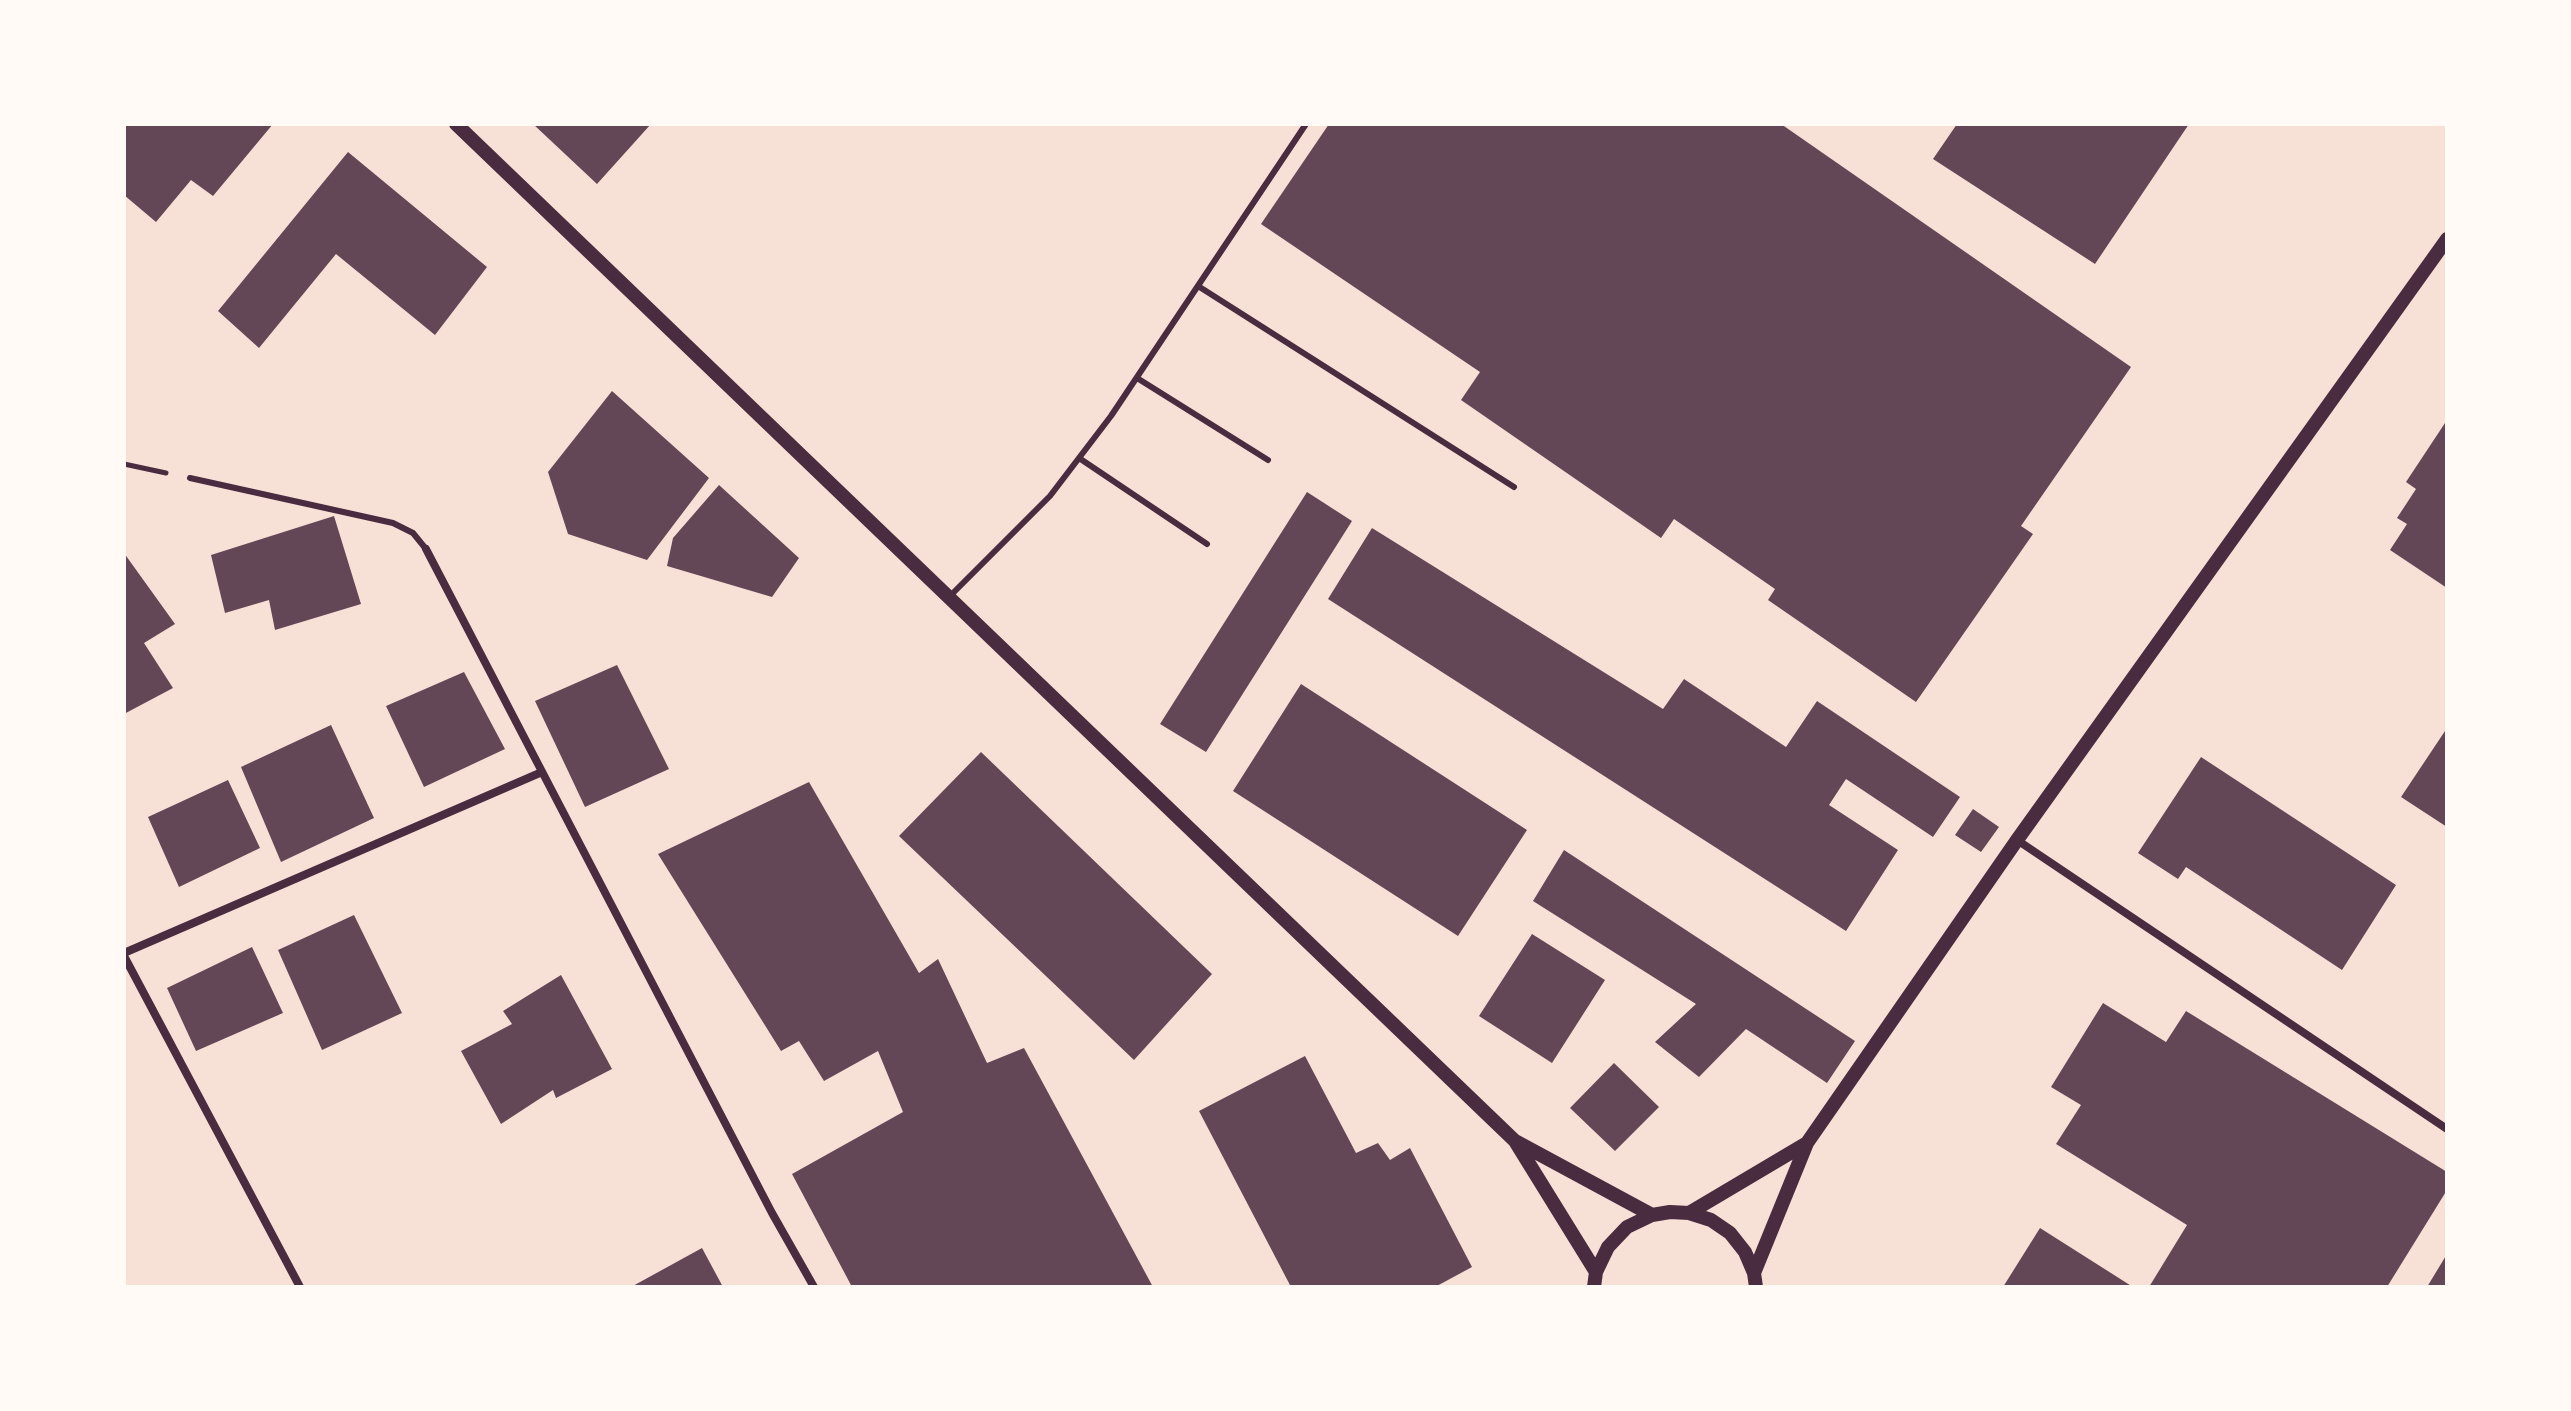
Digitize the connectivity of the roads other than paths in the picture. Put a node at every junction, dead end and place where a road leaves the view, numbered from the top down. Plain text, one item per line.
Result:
1 (456, 124) edge
2 (1306, 124) edge
3 (2447, 239) edge
4 (1198, 286) junction
5 (1137, 378) junction
6 (1079, 458) junction
7 (1268, 460) dead end
8 (190, 478) road end
9 (1514, 487) dead end
10 (1207, 544) dead end
11 (426, 549) joint
12 (949, 597) junction
13 (542, 772) junction
14 (2017, 840) junction
15 (124, 954) edge
16 (2447, 1129) edge
17 (1515, 1141) junction
18 (1807, 1143) junction
19 (1689, 1213) junction
20 (1652, 1215) junction
21 (1595, 1280) edge
22 (1755, 1280) edge
23 (300, 1287) edge
24 (814, 1287) edge

1 - 12 street
2 - 4 lane
3 - 14 street
4 - 5 lane
4 - 9 lane
5 - 6 lane
5 - 7 lane
6 - 10 lane
6 - 12 lane
8 - 11 lane
11 - 13 street
12 - 17 street
13 - 15 street
13 - 24 street
14 - 16 street
14 - 18 street
15 - 23 street
17 - 20 street
17 - 21 street
18 - 19 street
18 - 22 street
19 - 20 street
19 - 22 street
20 - 21 street

